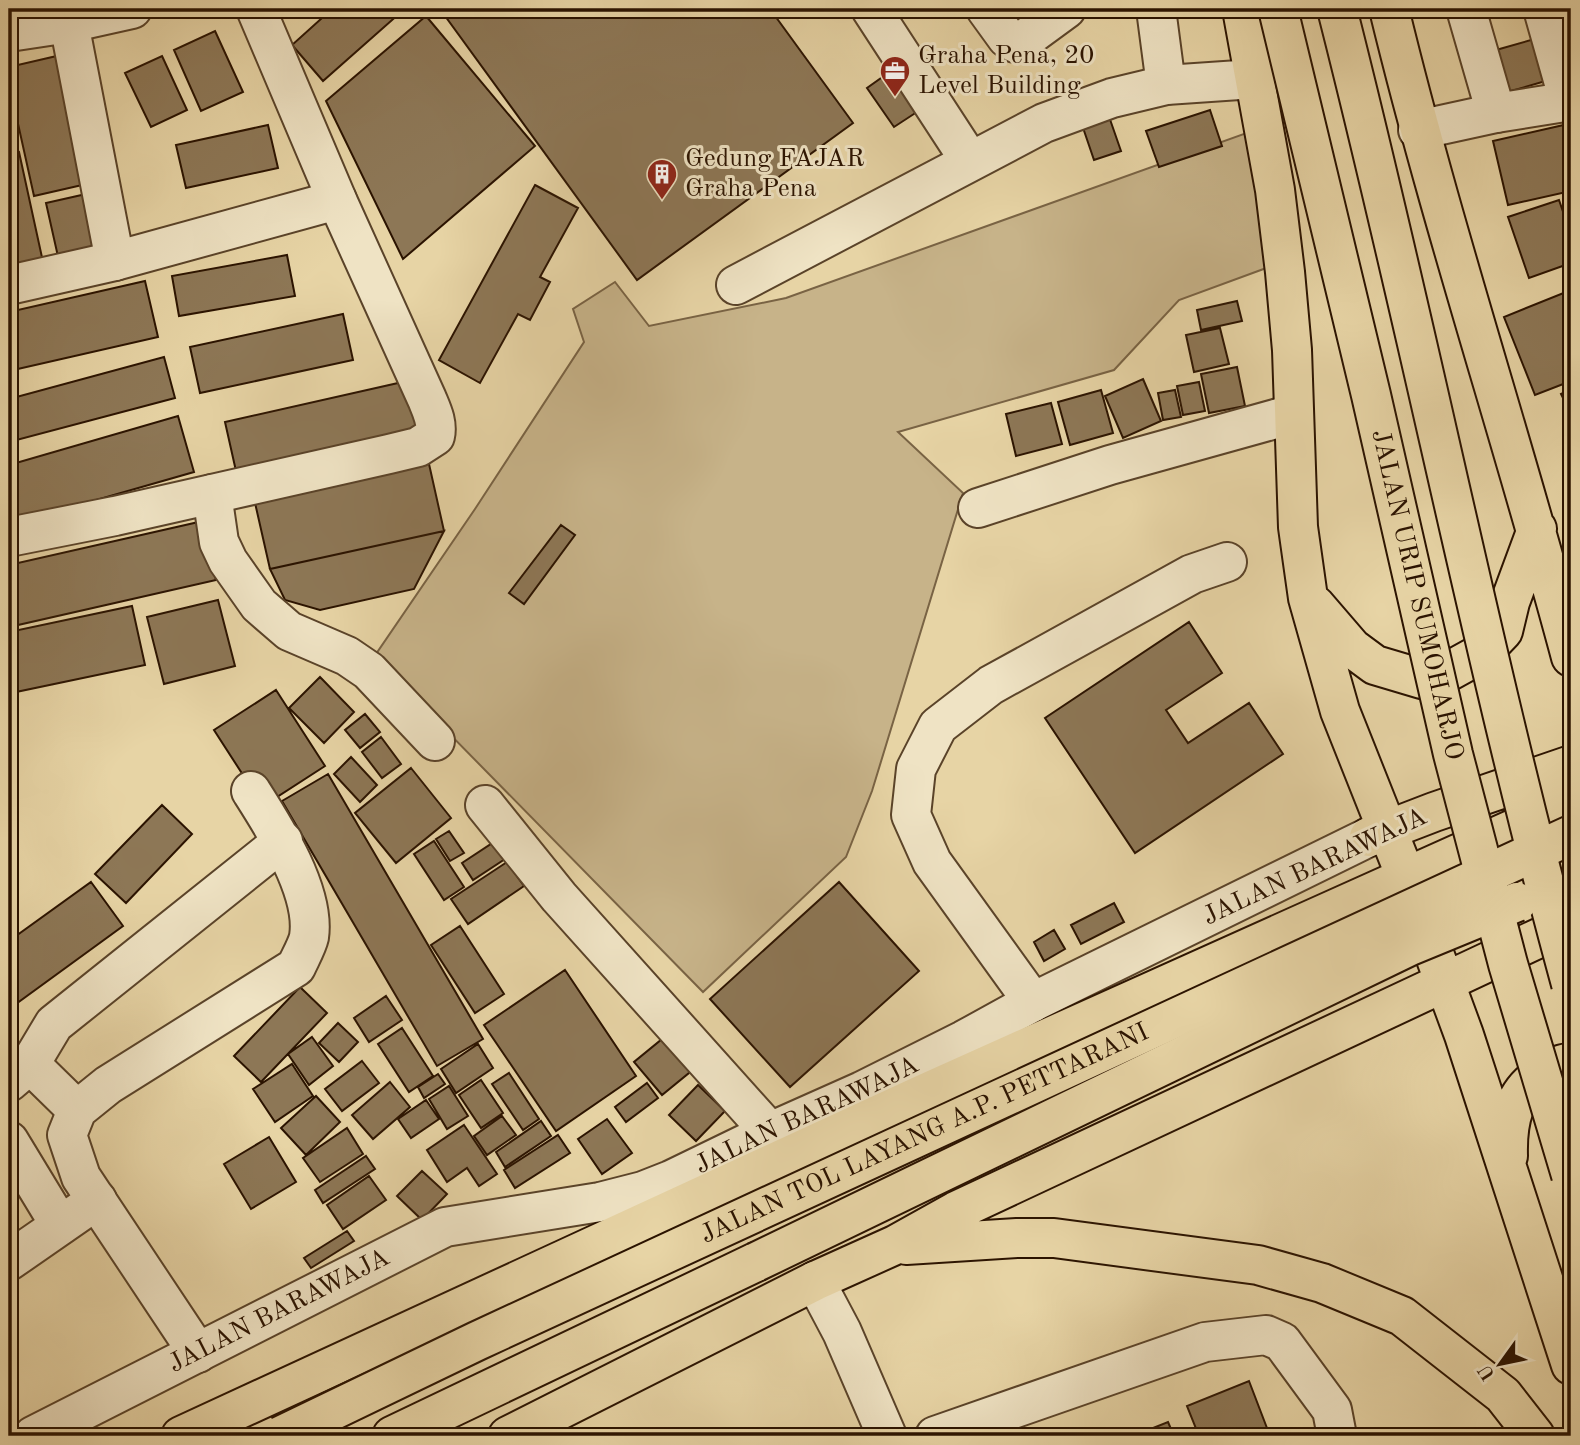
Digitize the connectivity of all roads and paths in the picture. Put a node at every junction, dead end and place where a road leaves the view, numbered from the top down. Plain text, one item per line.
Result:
1 (132, 9) edge
2 (256, 9) edge
3 (871, 9) edge
4 (986, 9) edge
5 (1066, 9) edge
6 (1156, 9) edge
7 (1242, 9) edge
8 (1278, 9) edge
9 (1337, 9) edge
10 (1389, 9) edge
11 (1466, 9) edge
12 (1543, 9) edge
13 (69, 23) junction
14 (9, 32) edge
15 (1254, 79) junction
16 (1166, 85) junction
17 (1570, 101) edge
18 (1496, 113) junction
19 (1419, 130) junction
20 (970, 161) junction
21 (337, 200) junction
22 (115, 261) junction
23 (9, 285) edge
24 (736, 285) dead end
25 (1293, 414) junction
26 (212, 494) junction
27 (978, 508) dead end
28 (1537, 529) junction
29 (9, 537) edge
30 (1227, 562) dead end
31 (1571, 570) edge
32 (1308, 598) junction
33 (1571, 657) edge
34 (435, 741) dead end
35 (1571, 765) edge
36 (251, 791) dead end
37 (1571, 803) edge
38 (485, 805) dead end
39 (1378, 833) junction
40 (1571, 835) edge
41 (282, 841) junction
42 (1406, 877) junction
43 (1571, 881) edge
44 (1571, 923) edge
45 (1443, 982) junction
46 (1571, 984) edge
47 (1033, 1002) junction
48 (1571, 1062) edge
49 (19, 1073) edge
50 (77, 1110) junction
51 (770, 1132) junction
52 (9, 1141) edge
53 (1571, 1175) edge
54 (1509, 1176) junction
55 (97, 1200) junction
56 (60, 1225) junction
57 (895, 1245) junction
58 (9, 1261) edge
59 (815, 1281) junction
60 (198, 1353) junction
61 (1571, 1365) edge
62 (33, 1436) edge
63 (181, 1436) edge
64 (280, 1436) edge
65 (392, 1436) edge
66 (508, 1436) edge
67 (887, 1436) edge
68 (935, 1436) edge
69 (1337, 1436) edge
70 (1535, 1436) edge

1 - 13 street
2 - 21 street
3 - 20 street
4 - 5 street
6 - 16 street
7 - 15 highway
8 - 53 highway, JALAN URIP SUMOHARJO, bridge
9 - 46 highway, bridge
10 - 19 highway
11 - 18 street
12 - 17 street
13 - 14 street
13 - 22 street
15 - 16 street
15 - 25 highway
16 - 20 street
17 - 18 street
18 - 19 street
19 - 28 highway
20 - 24 street
21 - 22 street
21 - 26 street
22 - 23 street
25 - 27 street
25 - 32 highway
26 - 29 street
26 - 34 street
28 - 31 highway
28 - 32 highway
28 - 33 highway
30 - 47 street
32 - 39 highway
35 - 39 highway, JALAN BARAWAJA
36 - 41 street
37 - 42 highway
38 - 51 street
39 - 42 highway
39 - 47 street, JALAN BARAWAJA
40 - 64 highway, JALAN TOL LAYANG A.P. PETTARANI, bridge
41 - 49 street
41 - 50 street
42 - 45 highway
42 - 63 highway
43 - 65 highway, JALAN TOL LAYANG A.P. PETTARANI, bridge
44 - 45 highway
45 - 54 highway
45 - 57 highway
47 - 51 street, JALAN BARAWAJA
48 - 54 highway
49 - 50 street
50 - 55 street
51 - 60 street, JALAN BARAWAJA
52 - 56 street
54 - 61 highway
55 - 56 street
55 - 60 street
56 - 58 street
57 - 59 highway
57 - 70 highway
59 - 66 highway
59 - 67 street
60 - 62 street, JALAN BARAWAJA
68 - 69 street

